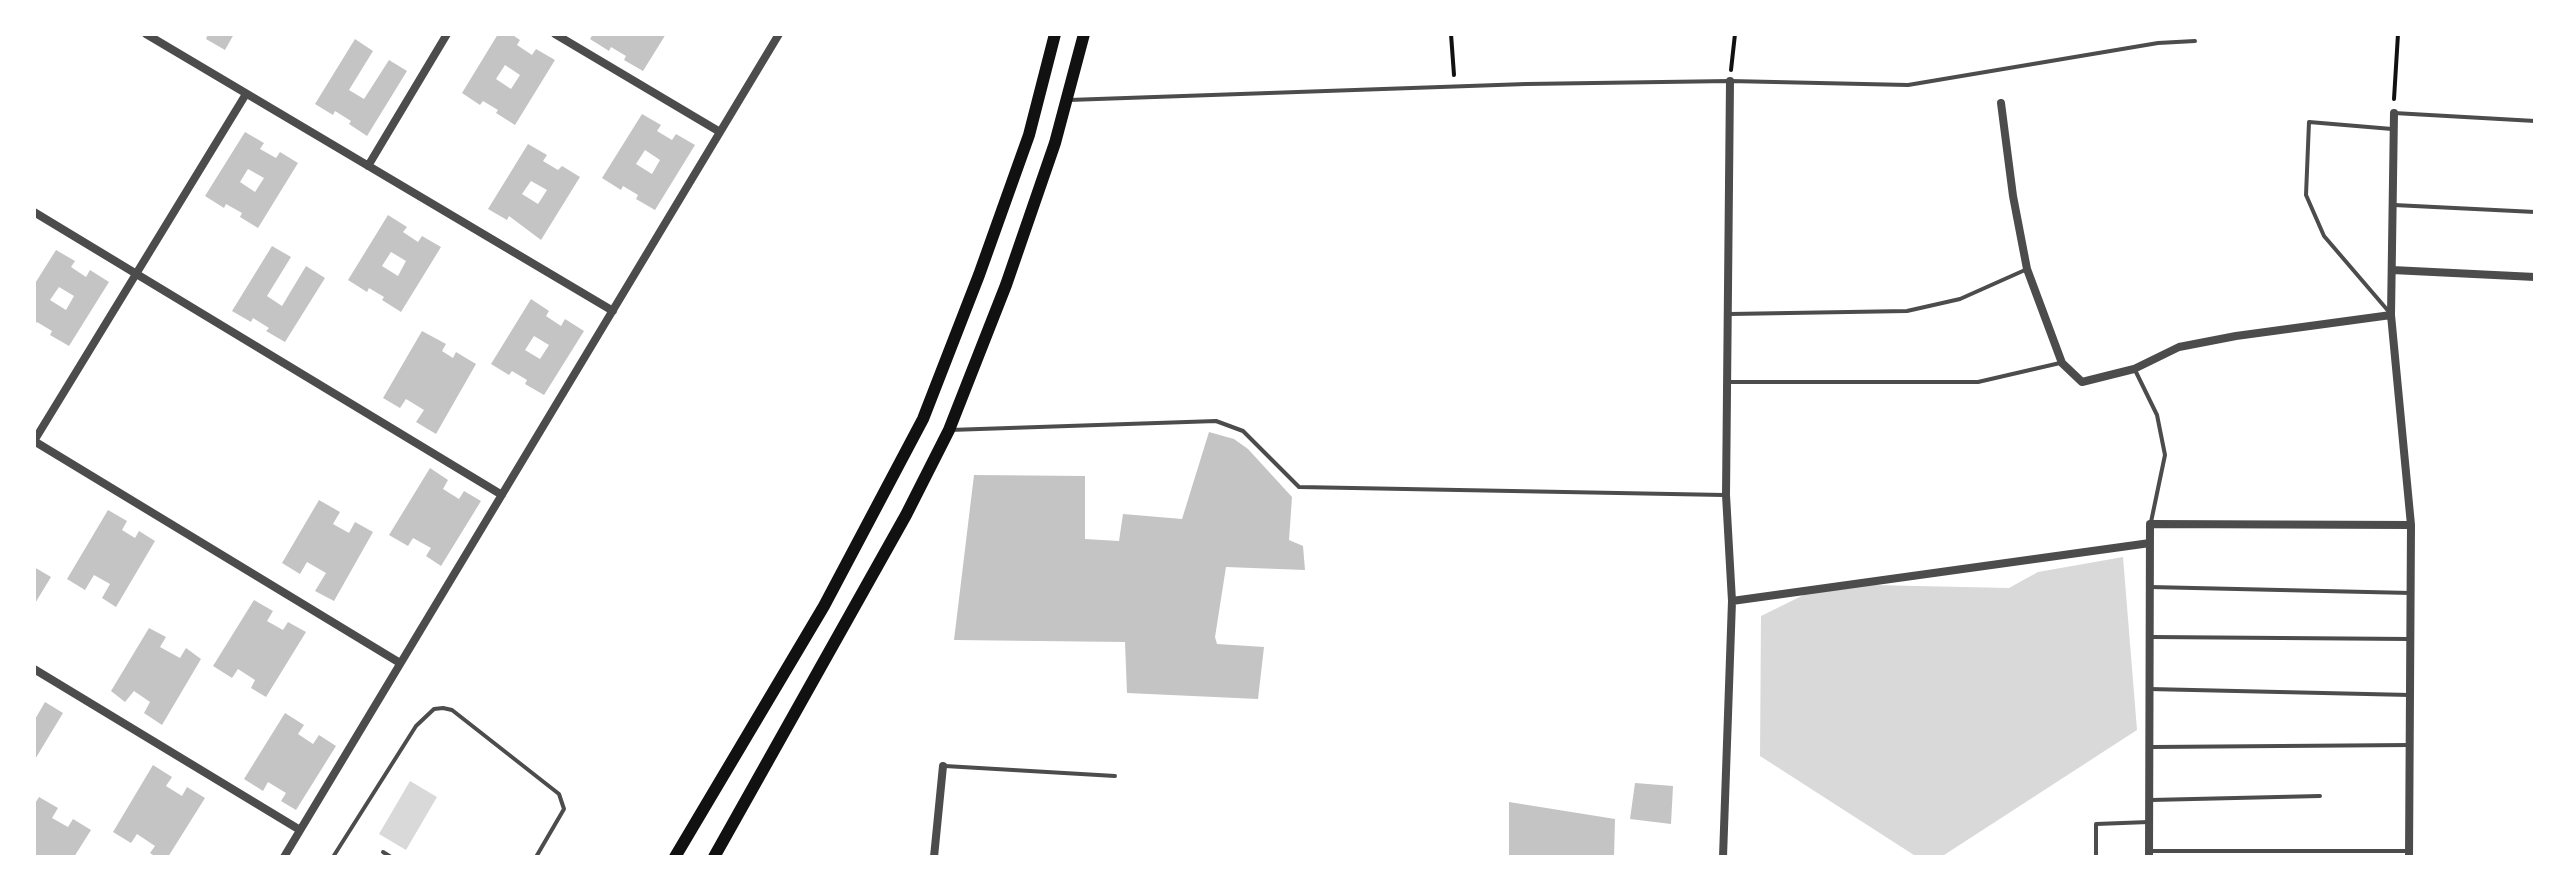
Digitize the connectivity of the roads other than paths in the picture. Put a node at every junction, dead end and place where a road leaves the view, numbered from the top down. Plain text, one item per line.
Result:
1 (146, 34) edge
2 (447, 34) edge
3 (555, 34) edge
4 (779, 34) edge
5 (1055, 34) edge
6 (1084, 34) edge
7 (2195, 41) dead end
8 (1730, 81) junction
9 (246, 94) junction
10 (1066, 100) junction
11 (2001, 103) dead end
12 (2394, 113) joint
13 (2535, 121) edge
14 (2393, 129) junction
15 (720, 132) junction
16 (368, 166) junction
17 (2392, 205) junction
18 (34, 212) edge
19 (2535, 212) edge
20 (2027, 269) junction
21 (2392, 270) junction
22 (135, 272) junction
23 (2535, 277) edge
24 (613, 311) junction
25 (1728, 314) junction
26 (2391, 315) junction
27 (2062, 363) junction
28 (2134, 369) junction
29 (1727, 382) junction
30 (949, 430) junction
31 (34, 441) edge
32 (502, 495) junction
33 (1726, 495) junction
34 (2150, 524) junction
35 (2411, 525) junction
36 (2150, 543) junction
37 (2150, 587) junction
38 (2411, 593) junction
39 (1732, 601) junction
40 (2149, 637) junction
41 (2410, 639) junction
42 (400, 663) junction
43 (34, 669) edge
44 (2149, 689) junction
45 (2410, 695) junction
46 (2410, 745) junction
47 (2149, 747) junction
48 (943, 766) joint
49 (1115, 776) dead end
50 (2320, 796) dead end
51 (2149, 800) junction
52 (2149, 822) junction
53 (300, 830) junction
54 (383, 852) dead end
55 (2149, 854) edge
56 (2409, 854) edge
57 (284, 857) edge
58 (333, 857) edge
59 (391, 857) edge
60 (536, 857) edge
61 (675, 857) edge
62 (714, 857) edge
63 (934, 857) edge
64 (1723, 857) edge
65 (2096, 857) edge

1 - 9 street
2 - 16 street
3 - 15 street
4 - 15 street
5 - 61 main road
6 - 10 main road
7 - 8 lane
8 - 10 lane
8 - 25 street
9 - 16 street
9 - 22 street
10 - 30 main road
11 - 20 street
12 - 13 lane
12 - 14 street
14 - 17 street
14 - 26 lane
15 - 24 street
16 - 24 street
17 - 19 lane
17 - 21 street
18 - 22 street
20 - 25 lane
20 - 27 street
21 - 23 street
21 - 26 street
22 - 31 street
22 - 32 street
24 - 32 street
25 - 29 street
26 - 28 street
26 - 35 street
27 - 28 street
27 - 29 lane
28 - 34 lane
29 - 33 street
30 - 33 lane
30 - 62 main road
31 - 42 street
32 - 42 street
33 - 39 street
34 - 35 street
34 - 36 street
35 - 38 street
36 - 37 street
36 - 39 street
37 - 38 lane
37 - 40 street
38 - 41 street
39 - 64 street
40 - 41 lane
40 - 44 street
41 - 45 street
42 - 53 street
43 - 53 street
44 - 45 lane
44 - 47 street
45 - 46 street
46 - 47 lane
46 - 56 street
47 - 51 street
48 - 49 lane
48 - 63 street
50 - 51 lane
51 - 52 street
52 - 55 street
52 - 65 lane
53 - 57 street
54 - 59 lane
55 - 56 lane
58 - 60 lane

